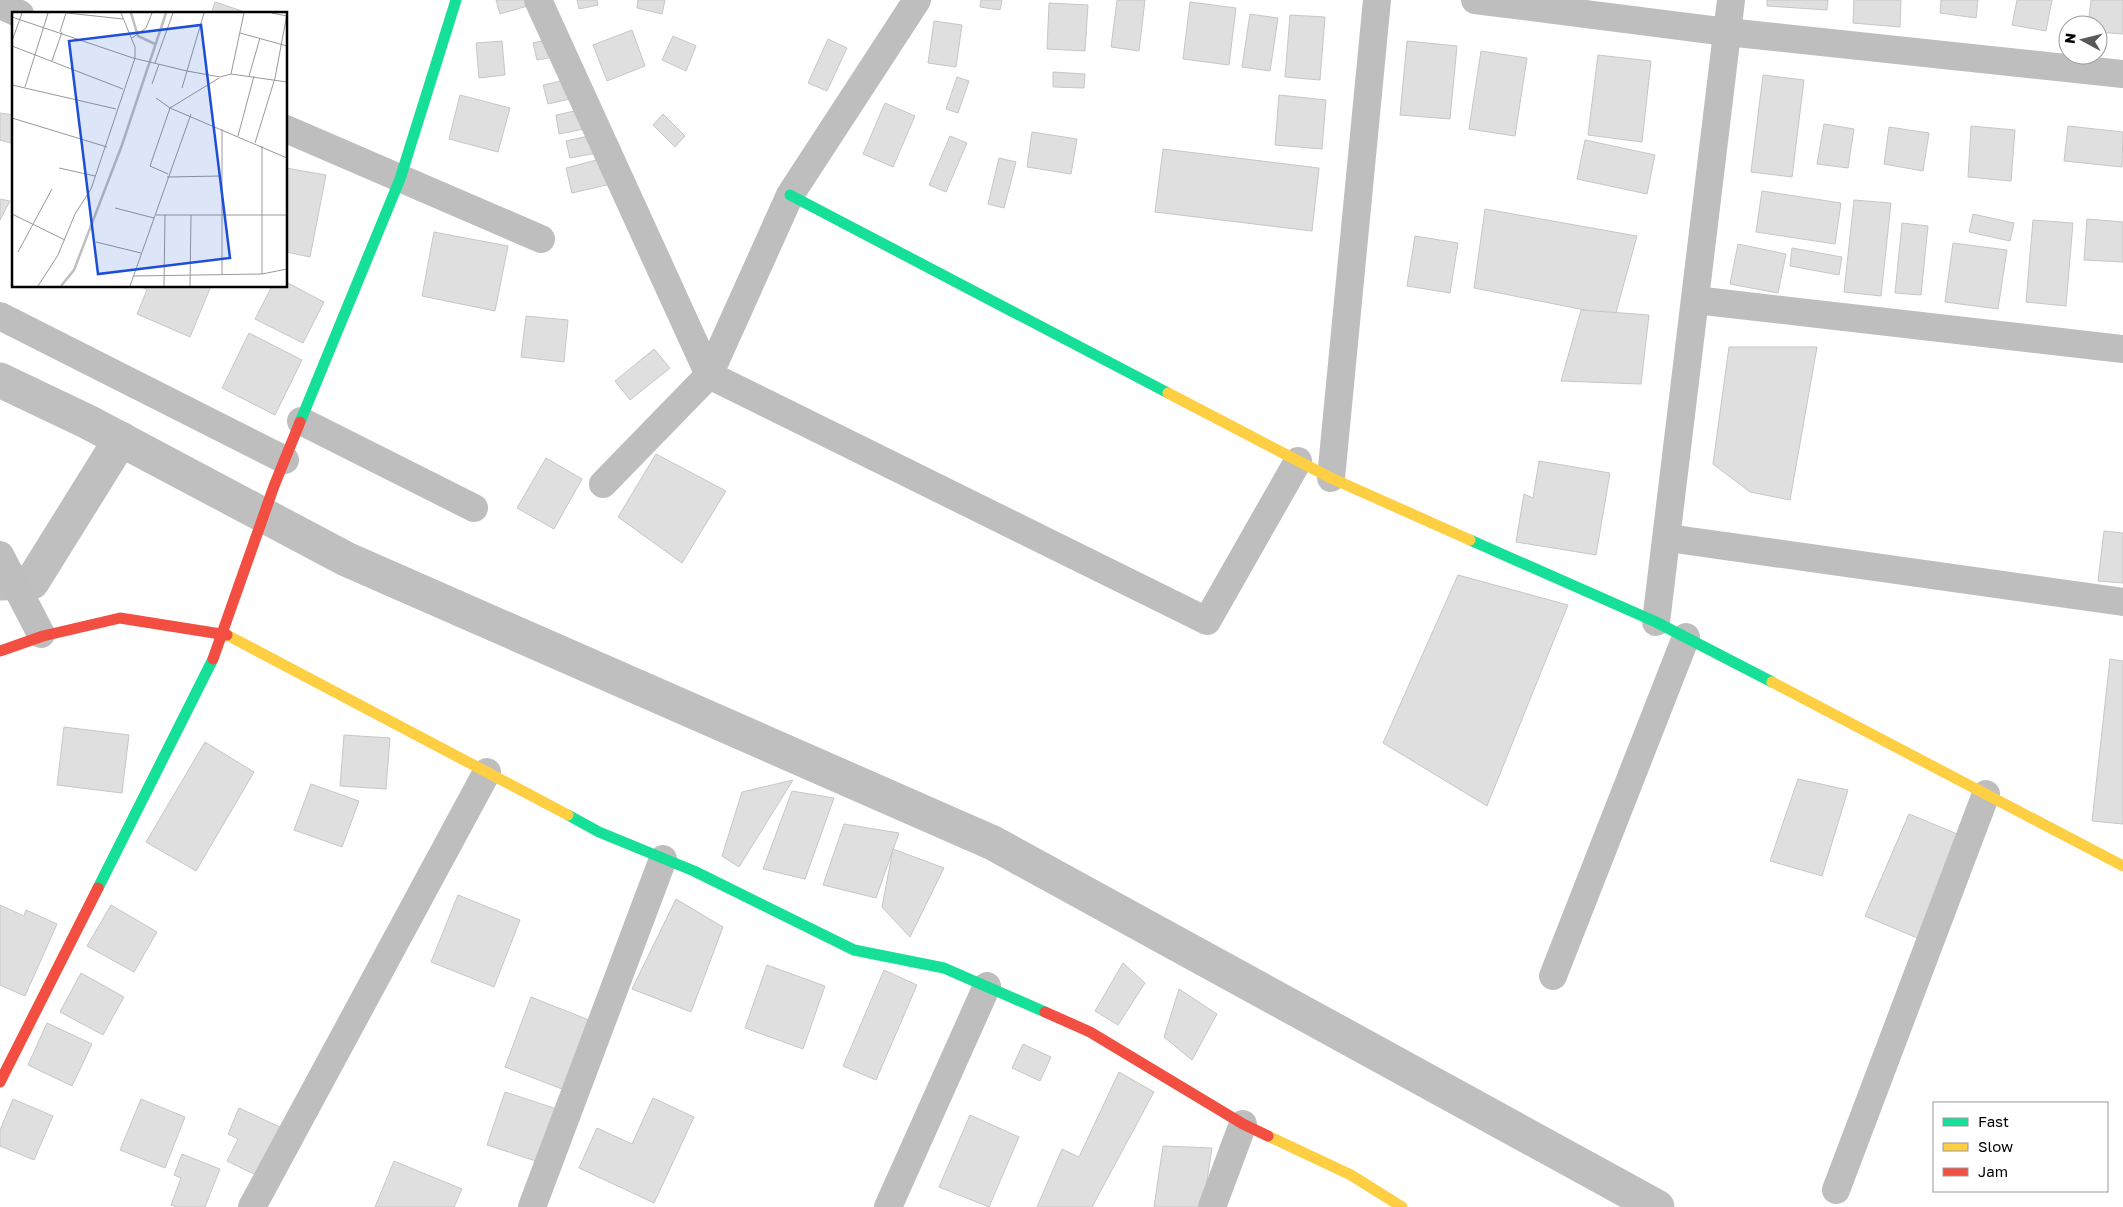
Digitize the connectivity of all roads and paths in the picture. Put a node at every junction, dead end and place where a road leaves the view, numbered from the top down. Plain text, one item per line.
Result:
1 (456, 0) edge
2 (538, 0) edge
3 (917, 0) edge
4 (1378, 0) edge
5 (1475, 0) edge
6 (1731, 0) edge
7 (0, 5) edge
8 (16, 12) edge
9 (1727, 32) junction
10 (2123, 74) edge
11 (288, 131) edge
12 (400, 179) junction
13 (790, 195) junction
14 (541, 239) dead end
15 (1695, 300) junction
16 (0, 316) edge
17 (2123, 349) edge
18 (709, 375) junction
19 (301, 421) junction
20 (285, 460) junction
21 (1298, 461) junction
22 (1331, 478) junction
23 (603, 484) dead end
24 (474, 508) dead end
25 (1668, 538) junction
26 (2, 558) edge
27 (2123, 602) edge
28 (1656, 622) junction
29 (224, 633) junction
30 (42, 635) junction
31 (1686, 637) junction
32 (0, 651) edge
33 (487, 772) junction
34 (1986, 794) junction
35 (663, 858) junction
36 (2123, 866) edge
37 (1553, 976) dead end
38 (987, 986) junction
39 (0, 1082) edge
40 (1242, 1124) junction
41 (1836, 1190) dead end
42 (252, 1207) edge
43 (532, 1207) edge
44 (888, 1207) edge
45 (1212, 1207) edge
46 (1402, 1207) edge

1 - 12 street
2 - 18 street
3 - 13 street
4 - 22 street
5 - 9 street
6 - 9 street
7 - 8 street
9 - 10 street
9 - 15 street
11 - 12 street
12 - 14 street
12 - 19 street
13 - 18 street
13 - 21 street
15 - 17 street
15 - 25 street
16 - 20 street
18 - 21 street
18 - 23 street
19 - 20 street
19 - 24 street
20 - 29 street
21 - 22 street
22 - 28 street
25 - 27 street
25 - 28 street
26 - 30 street
28 - 31 street
29 - 30 street
29 - 33 street
29 - 39 street
30 - 32 street
31 - 34 street
31 - 37 street
33 - 35 street
33 - 42 street
34 - 36 street
34 - 41 street
35 - 38 street
35 - 43 street
38 - 40 street
38 - 44 street
40 - 45 street
40 - 46 street

